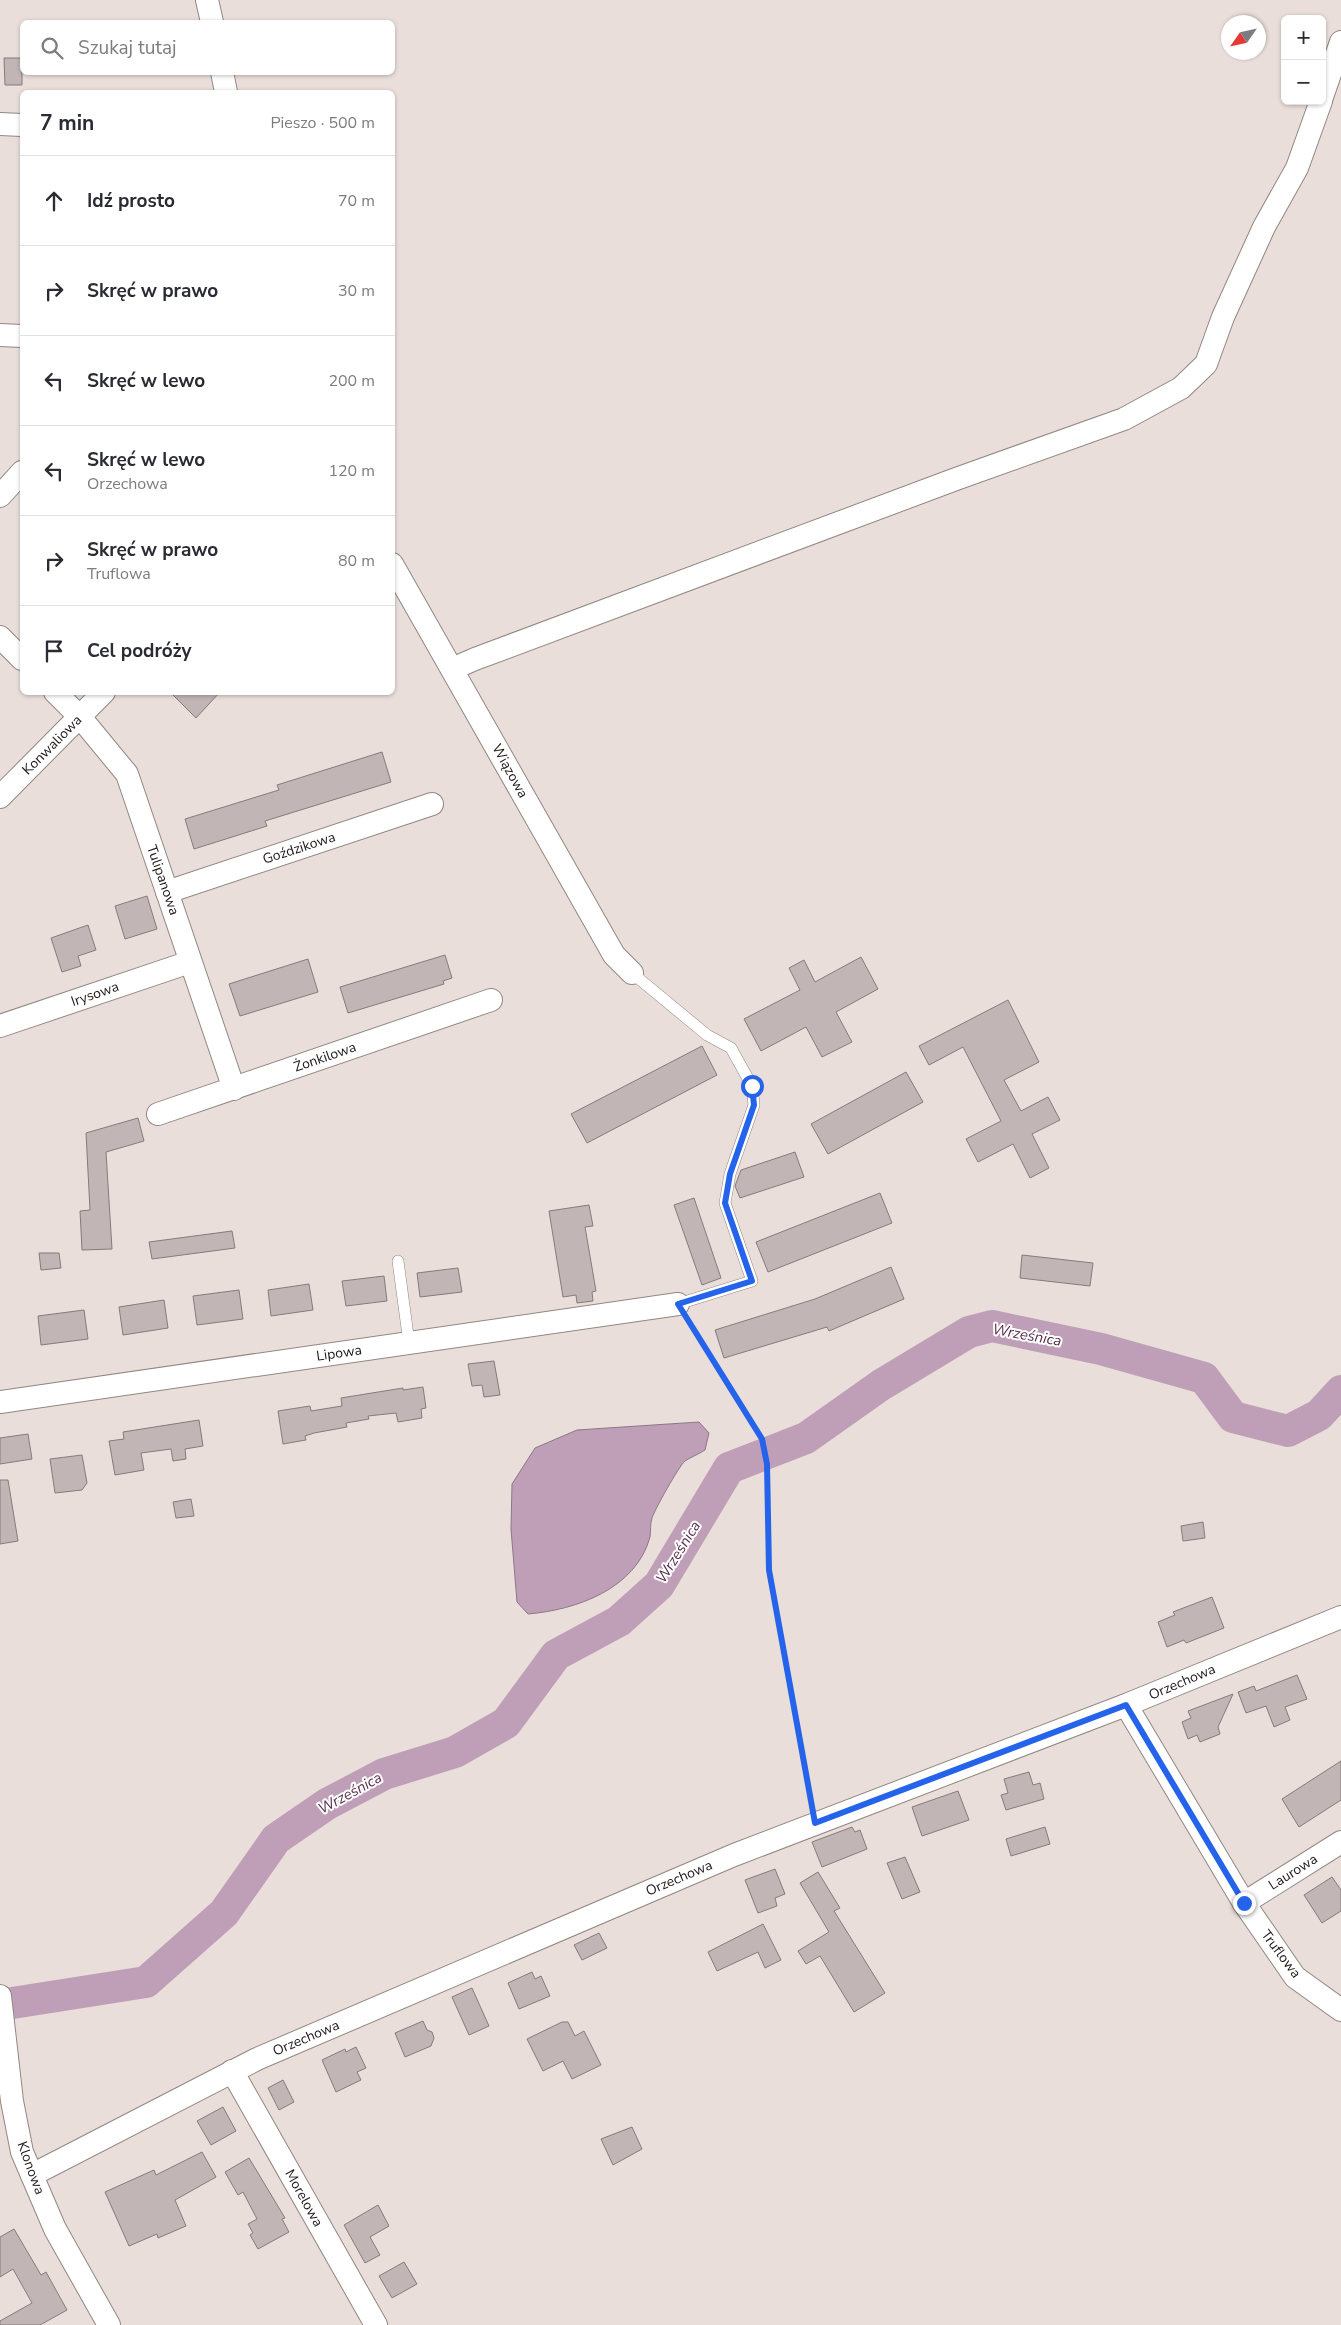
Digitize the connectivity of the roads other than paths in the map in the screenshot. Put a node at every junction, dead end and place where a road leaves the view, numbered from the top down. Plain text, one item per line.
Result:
1 (207, 0) edge
2 (212, 20) edge
3 (1341, 42) edge
4 (223, 75) edge
5 (1326, 85) edge
6 (226, 90) edge
7 (1320, 105) edge
8 (0, 124) edge
9 (20, 125) edge
10 (0, 335) edge
11 (20, 336) edge
12 (20, 474) edge
13 (0, 496) edge
14 (395, 569) edge
15 (0, 637) edge
16 (20, 657) edge
17 (452, 669) junction
18 (58, 695) edge
19 (101, 695) edge
20 (80, 717) junction
21 (0, 797) edge
22 (432, 804) dead end
23 (167, 892) junction
24 (190, 962) junction
25 (632, 974) joint
26 (491, 1000) dead end
27 (0, 1026) edge
28 (234, 1089) junction
29 (158, 1114) dead end
30 (398, 1261) dead end
31 (678, 1304) joint
32 (409, 1343) junction
33 (1, 1397) edge
34 (1341, 1617) edge
35 (1126, 1705) junction
36 (1341, 1842) edge
37 (1244, 1903) junction
38 (1, 2007) edge
39 (1341, 2010) edge
40 (232, 2071) junction
41 (32, 2176) junction
42 (109, 2325) edge
43 (376, 2325) edge

1 - 2 street
3 - 5 street
4 - 6 street
7 - 17 street
8 - 9 street
10 - 11 street
12 - 13 street
14 - 17 street, Wiązowa
15 - 16 street
17 - 25 street, Wiązowa
18 - 20 street, Tulipanowa
19 - 20 street, Konwaliowa
20 - 21 street, Konwaliowa
20 - 23 street, Tulipanowa
22 - 23 street, Goździkowa
23 - 24 street, Tulipanowa
24 - 27 street, Irysowa
24 - 28 street, Tulipanowa
25 - 31 lane
26 - 28 street, Żonkilowa
28 - 29 street, Żonkilowa
30 - 32 lane
31 - 32 street, Lipowa
32 - 33 street, Lipowa
34 - 35 street, Orzechowa
35 - 37 street, Truflowa
35 - 40 street, Orzechowa
36 - 37 street, Laurowa
37 - 39 street, Truflowa
38 - 41 street, Klonowa
40 - 41 street, Orzechowa
40 - 43 street, Morelowa
41 - 42 street, Klonowa

